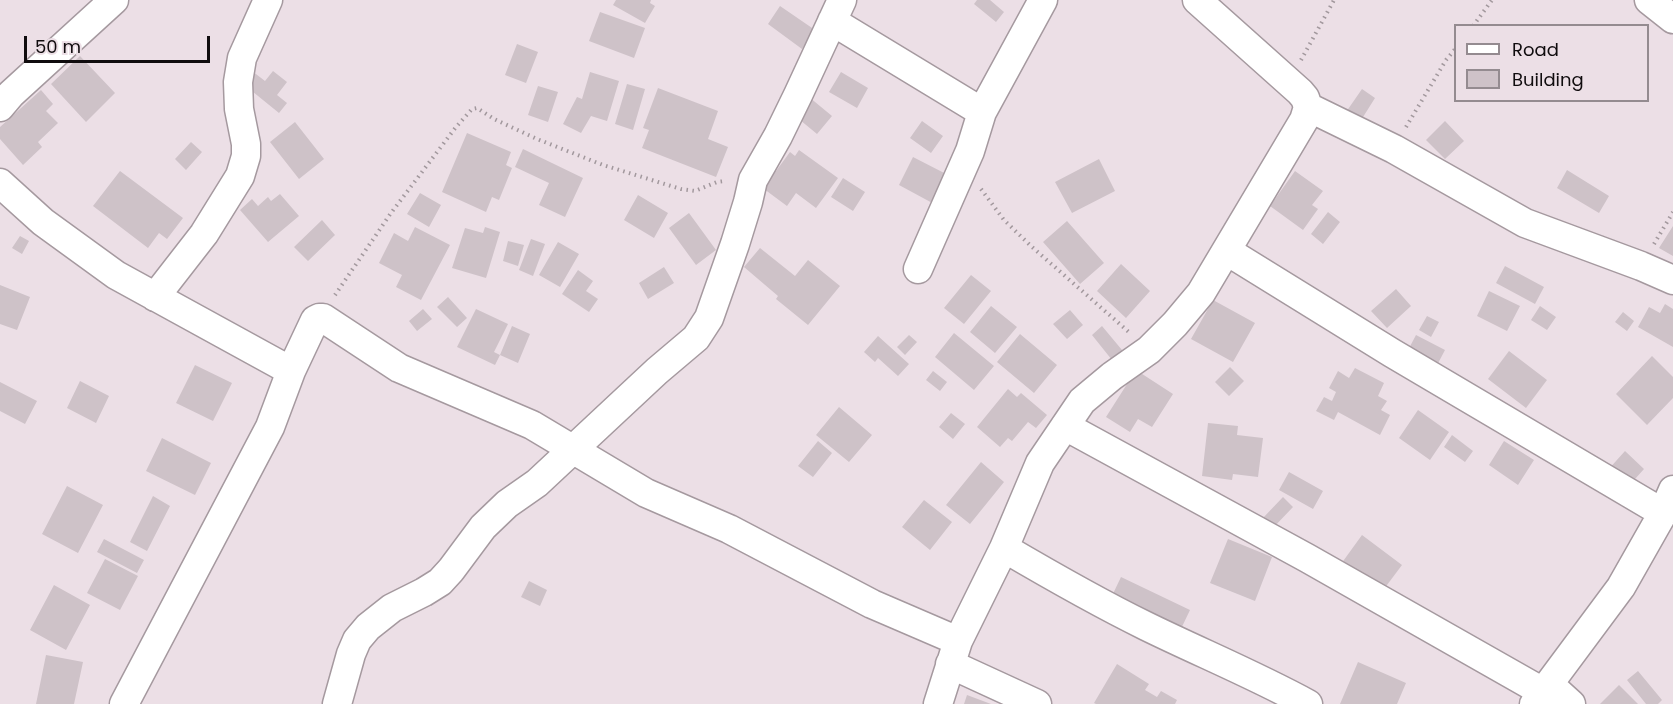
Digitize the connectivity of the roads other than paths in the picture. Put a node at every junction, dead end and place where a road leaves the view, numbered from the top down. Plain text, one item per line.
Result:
1 (268, 0) edge
2 (1043, 0) edge
3 (1197, 0) edge
4 (1649, 0) edge
5 (105, 3) edge
6 (837, 11) edge
7 (1673, 19) edge
8 (0, 107) edge
9 (1308, 107) junction
10 (982, 112) junction
11 (0, 183) edge
12 (1227, 250) junction
13 (918, 269) dead end
14 (1673, 280) edge
15 (155, 297) junction
16 (291, 371) junction
17 (1065, 426) junction
18 (573, 449) junction
19 (1668, 502) edge
20 (1004, 548) junction
21 (954, 653) junction
22 (1542, 693) edge
23 (124, 704) edge
24 (337, 704) edge
25 (938, 704) edge
26 (1037, 704) edge
27 (1308, 704) edge
28 (1571, 704) edge

1 - 15 street
2 - 10 street
3 - 9 street
4 - 7 street
5 - 8 street
6 - 10 street
6 - 18 street
9 - 12 street
9 - 14 street
10 - 13 street
11 - 15 street
12 - 17 street
12 - 19 street
15 - 16 street
16 - 18 street
16 - 23 street
17 - 20 street
17 - 22 street
18 - 21 street
18 - 24 street
19 - 22 street
20 - 21 street
20 - 27 street
21 - 25 street
21 - 26 street
22 - 28 street

